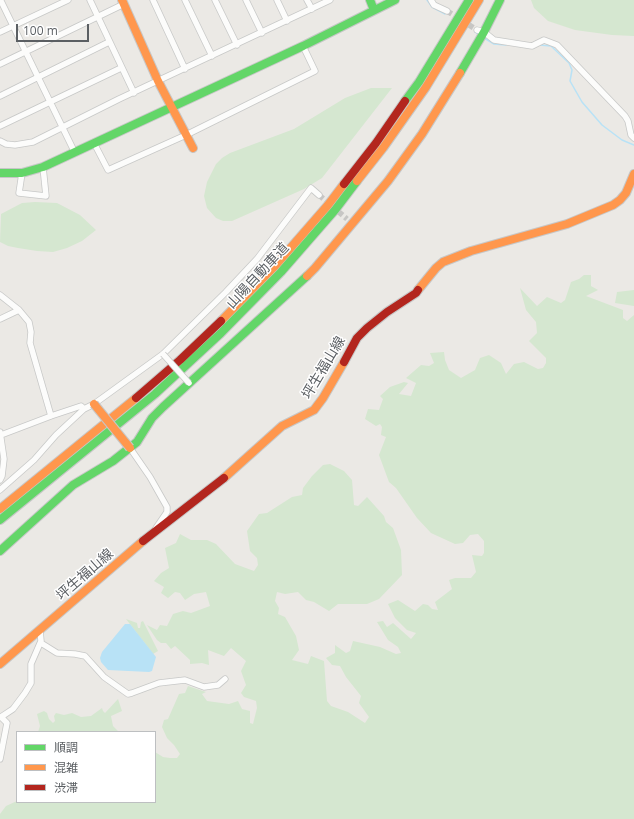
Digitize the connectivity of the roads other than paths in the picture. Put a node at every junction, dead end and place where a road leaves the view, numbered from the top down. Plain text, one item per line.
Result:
1 (68, 0) edge
2 (90, 0) edge
3 (153, 0) edge
4 (185, 0) edge
5 (215, 0) edge
6 (246, 0) edge
7 (277, 0) edge
8 (307, 0) edge
9 (330, 0) edge
10 (370, 0) edge
11 (395, 0) edge
12 (431, 0) edge
13 (469, 0) edge
14 (479, 0) edge
15 (500, 0) edge
16 (2, 1) edge
17 (123, 2) edge
18 (312, 9) junction
19 (374, 10) junction
20 (448, 11) tunnel mouth
21 (97, 17) junction
22 (287, 21) junction
23 (14, 26) junction
24 (0, 32) edge
25 (262, 33) junction
26 (481, 34) junction
27 (109, 42) junction
28 (236, 45) junction
29 (303, 46) junction
30 (26, 52) junction
31 (212, 56) junction
32 (0, 64) edge
33 (121, 68) junction
34 (185, 68) junction
35 (38, 78) junction
36 (158, 81) junction
37 (134, 93) junction
38 (0, 96) edge
39 (50, 103) junction
40 (172, 107) junction
41 (0, 126) edge
42 (63, 128) junction
43 (186, 135) junction
44 (634, 138) edge
45 (0, 141) edge
46 (94, 143) junction
47 (193, 148) dead end
48 (75, 153) junction
49 (43, 167) junction
50 (0, 172) edge
51 (22, 173) junction
52 (634, 174) edge
53 (319, 195) tunnel mouth
54 (0, 295) edge
55 (19, 310) junction
56 (0, 319) edge
57 (163, 354) junction
58 (189, 383) junction
59 (94, 404) junction
60 (84, 409) junction
61 (52, 416) junction
62 (0, 433) edge
63 (130, 448) junction
64 (0, 480) edge
65 (5, 486) junction
66 (0, 490) edge
67 (0, 509) edge
68 (0, 520) edge
69 (155, 531) junction
70 (0, 551) edge
71 (40, 630) junction
72 (41, 641) junction
73 (2, 660) edge
74 (225, 679) dead end
75 (1, 716) edge
76 (0, 759) edge

1 - 23 street
2 - 21 street
3 - 34 street
4 - 31 street
5 - 28 street
6 - 25 street
7 - 22 street
8 - 18 street
9 - 18 street
10 - 19 main road
11 - 19 main road
12 - 20 street
13 - 67 main road, 山陽自動車道
14 - 68 main road, 山陽自動車道
15 - 26 main road
16 - 23 street
17 - 21 street
17 - 36 main road
18 - 22 street
19 - 29 main road
21 - 27 street
21 - 30 street
22 - 25 street
23 - 24 street
23 - 30 street
25 - 28 street
26 - 44 street
26 - 58 main road
27 - 33 street
27 - 35 street
28 - 31 street
29 - 40 main road
29 - 43 street
30 - 32 street
30 - 35 street
31 - 34 street
33 - 37 street
33 - 39 street
34 - 36 street
35 - 38 street
35 - 39 street
36 - 37 street
36 - 40 main road
37 - 42 street
39 - 41 street
39 - 42 street
40 - 43 main road
40 - 46 main road
42 - 45 street
42 - 48 street
43 - 46 street
43 - 47 main road
46 - 48 main road
48 - 49 main road
49 - 51 main road
49 - 51 street
50 - 51 main road
52 - 69 main road, 坪生福山線
53 - 57 street
54 - 55 street
55 - 56 street
55 - 61 street
57 - 58 street, bridge
57 - 59 street
58 - 63 main road
59 - 60 street
59 - 63 main road, bridge
60 - 61 street
60 - 65 street
61 - 62 street
62 - 64 street
63 - 69 street
63 - 70 main road
64 - 65 street
65 - 66 street
69 - 71 main road, 坪生福山線
71 - 72 street
71 - 73 main road, 坪生福山線
72 - 74 street
72 - 75 street
75 - 76 street

